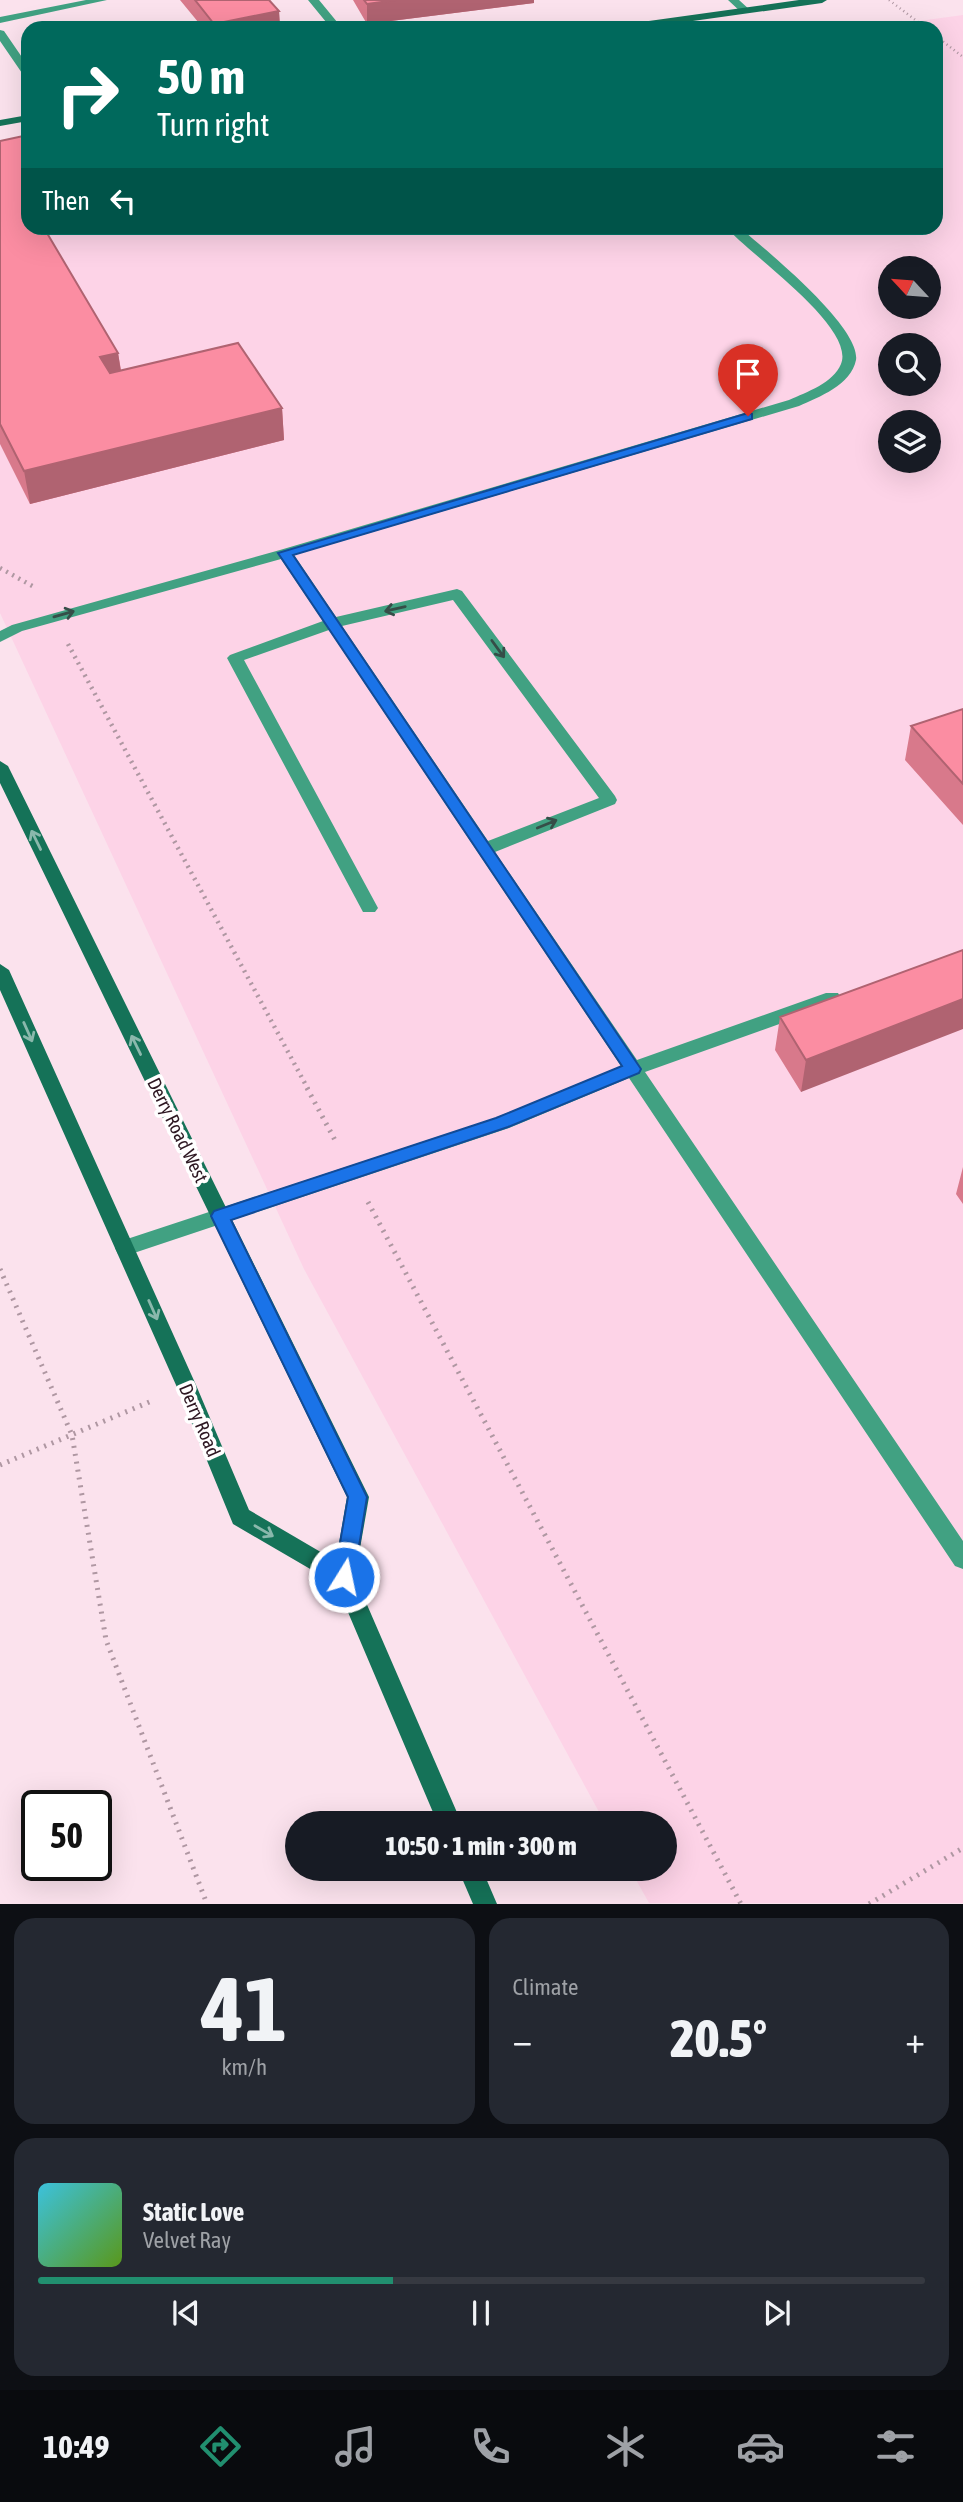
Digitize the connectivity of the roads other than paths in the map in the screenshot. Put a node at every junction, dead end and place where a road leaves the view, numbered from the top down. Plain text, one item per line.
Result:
1 (102, 0) edge
2 (313, 0) edge
3 (733, 0) edge
4 (822, 0) edge
5 (746, 11) junction
6 (0, 20) edge
7 (331, 21) edge
8 (672, 21) edge
9 (0, 33) edge
10 (21, 55) edge
11 (15, 56) junction
12 (0, 58) edge
13 (21, 64) edge
14 (21, 119) edge
15 (0, 123) edge
16 (741, 235) edge
17 (285, 553) junction
18 (333, 623) junction
19 (0, 637) edge
20 (0, 766) edge
21 (485, 849) junction
22 (369, 908) dead end
23 (0, 970) edge
24 (832, 998) edge
25 (633, 1069) junction
26 (220, 1216) junction
27 (125, 1248) junction
28 (963, 1559) edge
29 (344, 1577) junction
30 (444, 1811) edge
31 (475, 1881) edge
32 (485, 1903) edge

1 - 6 lane
2 - 7 lane
3 - 5 lane
4 - 5 main road
5 - 8 main road
9 - 11 lane
10 - 11 lane
11 - 12 lane
11 - 13 lane
14 - 15 main road
16 - 17 lane
17 - 18 lane
19 -> 17 lane
18 - 21 lane
21 -> 18 lane
18 - 22 lane
26 -> 20 main road, Derry Road West
21 - 25 lane
23 -> 27 main road, Derry Road
24 - 25 lane
25 - 26 lane
25 - 28 lane
26 - 27 lane
26 - 29 main road, Derry Road West
27 -> 29 main road, Derry Road
29 - 30 main road
31 - 32 main road

